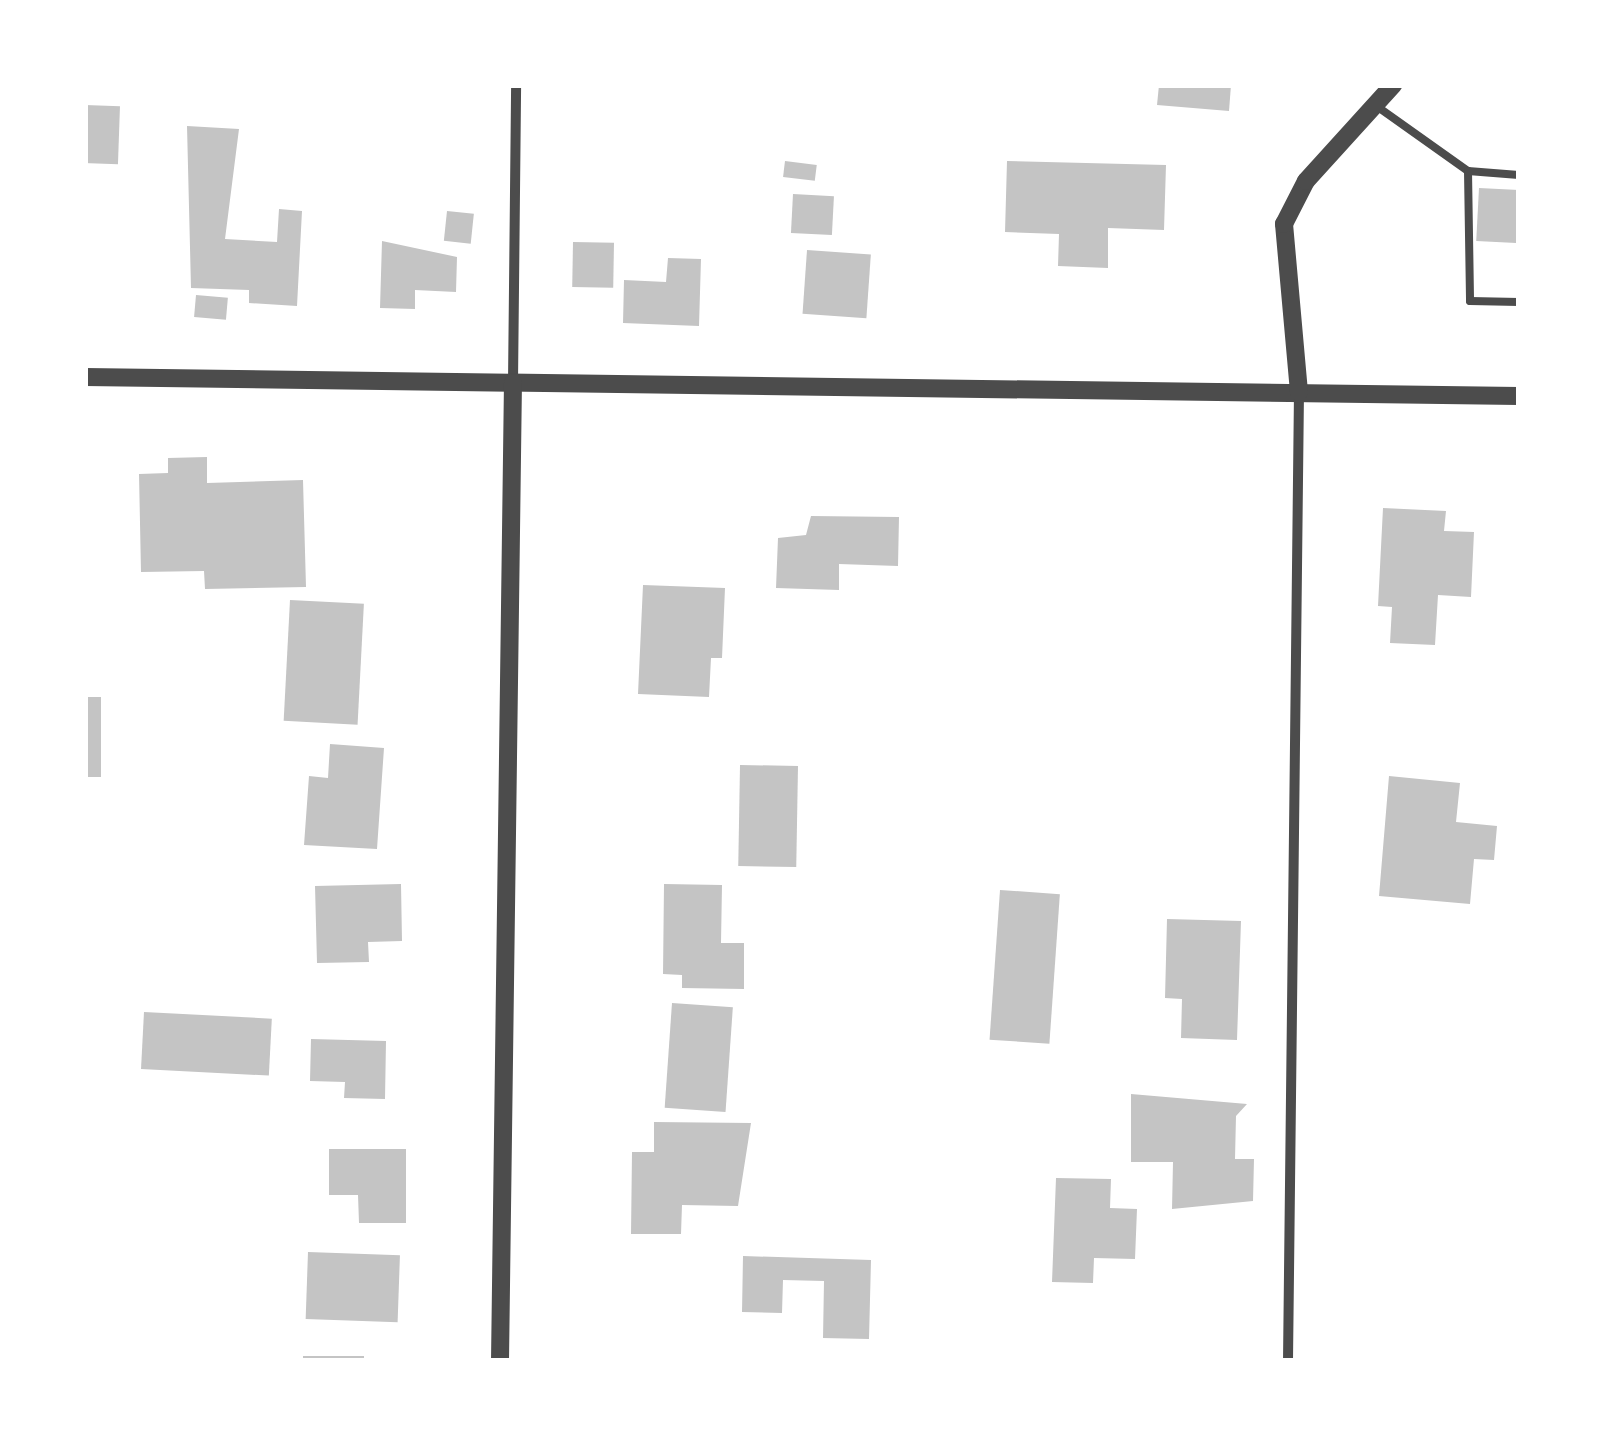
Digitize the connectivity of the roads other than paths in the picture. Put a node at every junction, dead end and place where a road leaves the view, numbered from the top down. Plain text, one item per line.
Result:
1 (516, 85) edge
2 (1394, 85) edge
3 (1375, 106) junction
4 (1468, 171) junction
5 (1519, 174) edge
6 (1519, 302) edge
7 (85, 377) edge
8 (512, 382) junction
9 (1299, 392) junction
10 (1519, 396) edge
11 (500, 1361) edge
12 (1288, 1361) edge

1 - 8 street
2 - 3 street
3 - 4 lane
3 - 9 street
4 - 5 lane
4 - 6 lane
7 - 8 street
8 - 9 street
8 - 11 street
9 - 10 street
9 - 12 street

